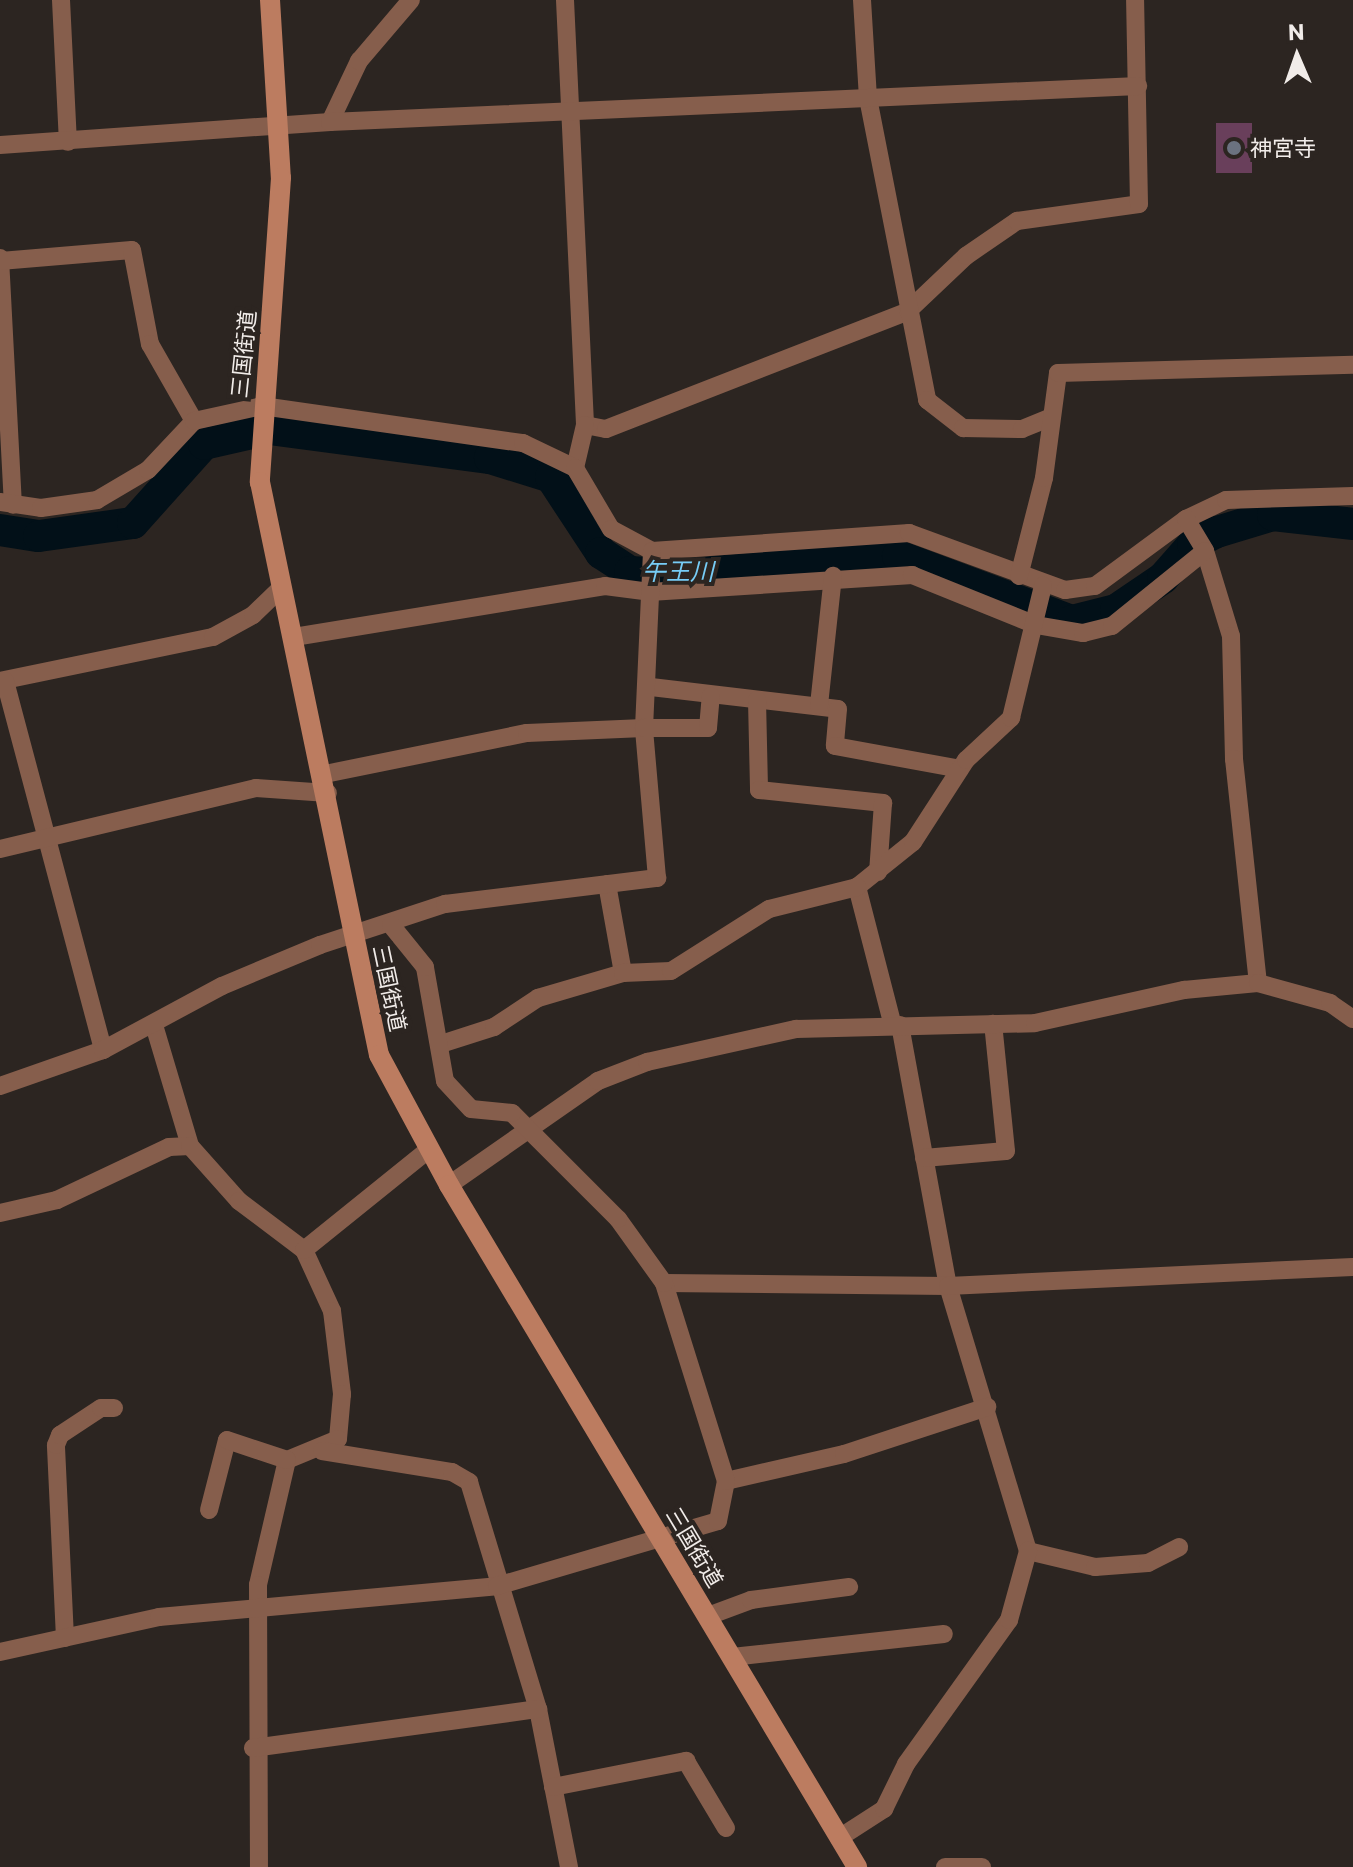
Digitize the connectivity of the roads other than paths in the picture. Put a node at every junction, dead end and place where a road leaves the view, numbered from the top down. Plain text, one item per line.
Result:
1 (61, 0) edge
2 (270, 0) edge
3 (411, 0) edge
4 (565, 0) edge
5 (862, 0) edge
6 (1135, 0) edge
7 (1138, 86) junction
8 (868, 98) junction
9 (570, 115) junction
10 (330, 122) junction
11 (281, 127) junction
12 (68, 142) junction
13 (0, 145) edge
14 (0, 260) edge
15 (908, 311) junction
16 (1353, 365) edge
17 (261, 411) junction
18 (1051, 417) junction
19 (194, 421) junction
20 (585, 425) junction
21 (575, 468) junction
22 (1353, 496) edge
23 (7, 504) edge
24 (1188, 521) junction
25 (1205, 551) junction
26 (652, 554) junction
27 (833, 576) junction
28 (1019, 576) junction
29 (282, 587) junction
30 (1042, 590) junction
31 (650, 592) junction
32 (1036, 625) junction
33 (294, 637) junction
34 (2, 681) edge
35 (651, 687) junction
36 (711, 696) junction
37 (757, 700) junction
38 (819, 705) junction
39 (644, 728) junction
40 (960, 769) junction
41 (326, 784) junction
42 (45, 837) junction
43 (0, 849) edge
44 (878, 872) junction
45 (607, 884) junction
46 (857, 887) junction
47 (391, 925) junction
48 (355, 937) junction
49 (623, 973) junction
50 (1258, 983) junction
51 (1353, 1019) edge
52 (993, 1024) junction
53 (154, 1025) junction
54 (897, 1026) junction
55 (441, 1044) junction
56 (103, 1050) junction
57 (0, 1086) edge
58 (525, 1130) junction
59 (190, 1146) junction
60 (429, 1149) junction
61 (924, 1158) junction
62 (449, 1185) junction
63 (0, 1213) edge
64 (304, 1250) junction
65 (1353, 1267) edge
66 (664, 1283) junction
67 (948, 1286) junction
68 (987, 1407) junction
69 (114, 1408) dead end
70 (322, 1451) junction
71 (287, 1460) junction
72 (726, 1481) junction
73 (209, 1510) dead end
74 (659, 1535) junction
75 (1179, 1547) dead end
76 (1028, 1551) junction
77 (497, 1586) junction
78 (849, 1587) dead end
79 (255, 1610) junction
80 (708, 1616) junction
81 (944, 1634) dead end
82 (65, 1638) junction
83 (0, 1652) edge
84 (732, 1657) junction
85 (538, 1709) junction
86 (253, 1748) junction
87 (553, 1787) junction
88 (726, 1828) dead end
89 (839, 1838) junction
90 (259, 1867) edge
91 (569, 1867) edge
92 (857, 1867) edge
93 (945, 1867) edge
94 (982, 1867) edge

1 - 12 street
2 - 11 street, 三国街道
3 - 10 street
4 - 9 street
5 - 8 street
6 - 7 street
7 - 8 street
7 - 15 street
8 - 9 street
8 - 15 street
9 - 10 street
9 - 20 street
10 - 11 street
11 - 12 street
11 - 17 street, 三国街道
12 - 13 street
14 - 19 street
14 - 23 street
15 - 18 street
15 - 20 street
16 - 18 street
17 - 19 street
17 - 21 street
17 - 29 street, 三国街道
18 - 28 street
19 - 23 street
20 - 21 street
21 - 26 street
22 - 24 street
24 - 25 street
24 - 30 street
25 - 32 street
25 - 50 street
26 - 28 street
26 - 31 street
27 - 31 street
27 - 32 street
27 - 38 street
28 - 30 street
29 - 33 street, 三国街道
29 - 34 street
30 - 32 street
31 - 33 street
31 - 35 street
32 - 40 street
33 - 41 street, 三国街道
34 - 42 street
35 - 36 street
35 - 39 street
36 - 37 street
36 - 39 street
37 - 38 street
37 - 44 street
38 - 40 street
39 - 41 street
39 - 45 street
40 - 44 street
41 - 42 street
41 - 48 street, 三国街道
42 - 43 street
42 - 56 street
44 - 46 street
45 - 47 street
45 - 49 street
46 - 49 street
46 - 54 street
47 - 48 street
47 - 55 street
48 - 53 street
48 - 60 street, 三国街道
49 - 55 street
50 - 51 street
50 - 52 street
52 - 54 street
52 - 61 street
53 - 56 street
53 - 59 street
54 - 58 street
54 - 61 street
55 - 58 street
56 - 57 street
58 - 62 street
58 - 66 street
59 - 63 street
59 - 64 street
60 - 62 street, 三国街道
60 - 64 street
61 - 67 street
62 - 74 street, 三国街道
64 - 70 street
65 - 67 street
66 - 67 street
66 - 72 street
67 - 68 street
68 - 72 street
68 - 76 street
69 - 82 street
70 - 71 street
70 - 77 street
71 - 73 street
71 - 79 street
72 - 74 street
74 - 77 street
74 - 80 street, 三国街道
75 - 76 street
76 - 89 street
77 - 79 street
77 - 85 street
78 - 80 street
79 - 82 street
79 - 86 street
80 - 84 street, 三国街道
81 - 84 street
82 - 83 street
84 - 89 street, 三国街道
85 - 86 street
85 - 87 street
86 - 90 street
87 - 88 street
87 - 91 street
89 - 92 street, 三国街道
93 - 94 street

